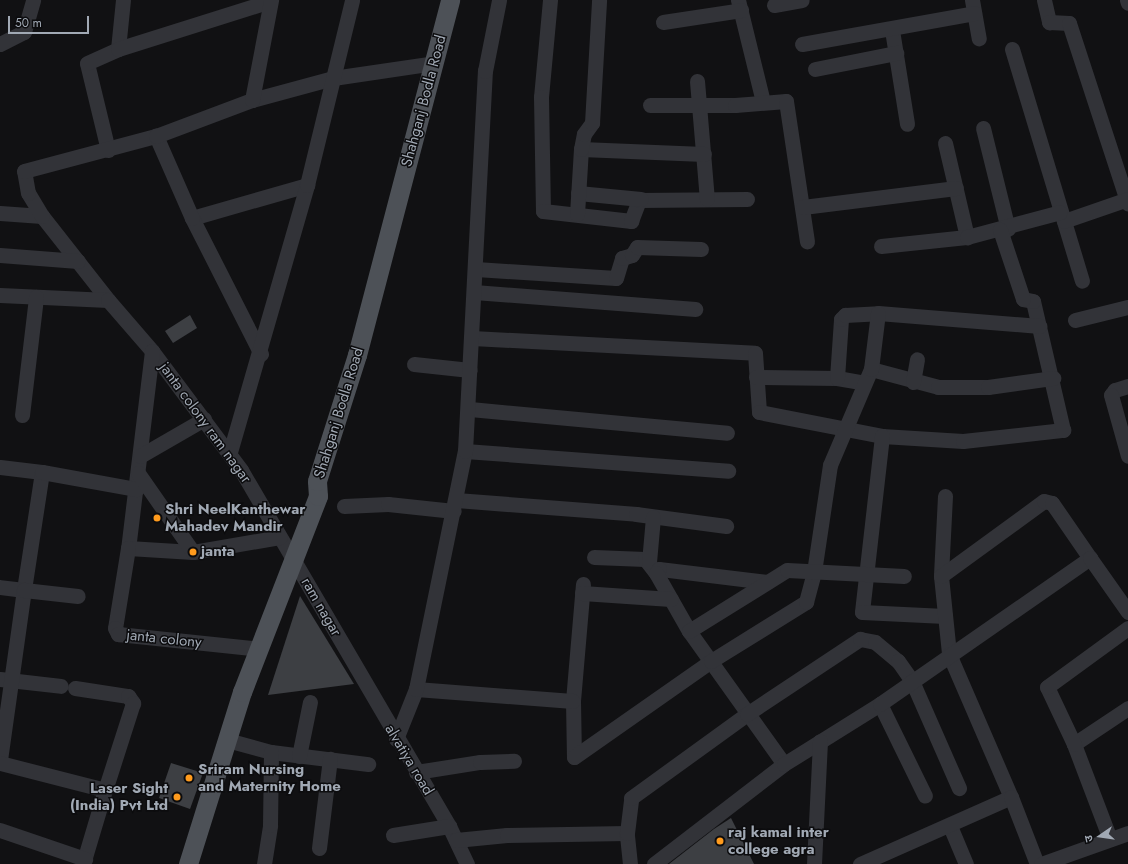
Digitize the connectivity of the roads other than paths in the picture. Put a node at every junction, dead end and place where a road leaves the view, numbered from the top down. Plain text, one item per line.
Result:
1 (33, 0) edge
2 (123, 0) edge
3 (270, 0) edge
4 (352, 0) edge
5 (450, 0) edge
6 (499, 0) edge
7 (550, 0) edge
8 (598, 0) edge
9 (802, 0) edge
10 (1044, 0) edge
11 (1127, 0) edge
12 (1128, 3) edge
13 (739, 5) edge
14 (774, 5) dead end
15 (973, 7) edge
16 (663, 22) dead end
17 (892, 30) junction
18 (979, 38) dead end
19 (0, 44) edge
20 (802, 44) dead end
21 (118, 49) junction
22 (1012, 49) dead end
23 (896, 53) junction
24 (434, 63) junction
25 (815, 69) dead end
26 (333, 78) junction
27 (697, 81) dead end
28 (252, 100) junction
29 (763, 102) junction
30 (650, 105) dead end
31 (700, 105) junction
32 (907, 124) dead end
33 (983, 128) dead end
34 (156, 136) junction
35 (945, 143) dead end
36 (581, 149) junction
37 (108, 150) junction
38 (704, 154) junction
39 (307, 185) junction
40 (956, 188) junction
41 (578, 193) junction
42 (642, 199) junction
43 (707, 199) junction
44 (747, 199) dead end
45 (1127, 201) edge
46 (803, 207) junction
47 (0, 214) edge
48 (577, 214) junction
49 (42, 216) junction
50 (1062, 217) junction
51 (192, 218) junction
52 (1004, 230) junction
53 (967, 237) junction
54 (808, 241) dead end
55 (880, 246) dead end
56 (701, 249) dead end
57 (0, 255) edge
58 (78, 261) junction
59 (476, 269) junction
60 (1082, 281) dead end
61 (474, 292) junction
62 (0, 295) edge
63 (36, 297) junction
64 (108, 300) junction
65 (1128, 307) edge
66 (695, 309) dead end
67 (878, 313) junction
68 (1075, 320) dead end
69 (1039, 326) junction
70 (472, 338) junction
71 (152, 351) junction
72 (261, 354) junction
73 (917, 359) dead end
74 (414, 364) dead end
75 (871, 369) junction
76 (470, 370) junction
77 (756, 377) junction
78 (838, 378) junction
79 (1053, 378) junction
80 (913, 382) junction
81 (864, 383) junction
82 (1128, 386) edge
83 (470, 409) junction
84 (22, 415) dead end
85 (204, 419) junction
86 (844, 428) junction
87 (728, 433) dead end
88 (882, 436) junction
89 (1127, 449) edge
90 (465, 451) junction
91 (230, 452) junction
92 (140, 456) junction
93 (0, 467) edge
94 (728, 471) dead end
95 (42, 472) junction
96 (138, 473) junction
97 (136, 489) junction
98 (945, 496) dead end
99 (455, 505) junction
100 (344, 506) dead end
101 (653, 517) junction
102 (726, 526) dead end
103 (286, 547) junction
104 (128, 548) junction
105 (193, 552) junction
106 (594, 557) dead end
107 (1090, 558) junction
108 (652, 568) junction
109 (814, 572) junction
110 (864, 576) junction
111 (904, 576) dead end
112 (941, 576) junction
113 (767, 582) junction
114 (0, 587) edge
115 (24, 590) junction
116 (78, 596) dead end
117 (671, 599) junction
118 (1128, 612) edge
119 (945, 616) junction
120 (1128, 628) edge
121 (689, 631) junction
122 (251, 648) junction
123 (949, 654) junction
124 (350, 657) joint
125 (711, 661) junction
126 (4, 680) edge
127 (912, 681) junction
128 (416, 689) junction
129 (573, 701) junction
130 (310, 702) dead end
131 (880, 704) junction
132 (1128, 708) edge
133 (747, 714) junction
134 (396, 739) junction
135 (227, 740) junction
136 (820, 741) junction
137 (1074, 744) junction
138 (271, 752) junction
139 (299, 756) junction
140 (330, 759) junction
141 (0, 761) edge
142 (514, 761) dead end
143 (368, 764) dead end
144 (784, 764) junction
145 (416, 772) junction
146 (959, 788) dead end
147 (105, 790) junction
148 (925, 796) dead end
149 (1011, 797) junction
150 (449, 826) junction
151 (950, 826) junction
152 (0, 830) edge
153 (627, 833) junction
154 (1128, 834) edge
155 (393, 835) dead end
156 (1110, 839) junction
157 (456, 840) junction
158 (319, 848) dead end
159 (84, 861) edge
160 (180, 864) edge
161 (188, 864) edge
162 (264, 864) edge
163 (467, 864) edge
164 (630, 864) edge
165 (654, 864) edge
166 (814, 864) edge
167 (860, 864) edge
168 (966, 864) edge
169 (1037, 864) edge
170 (1041, 864) edge

1 - 19 street
2 - 21 street
3 - 21 street
3 - 28 street
4 - 26 street
5 - 24 main road, Shahganj Bodla Road
6 - 59 street
7 - 48 street
8 - 36 street
9 - 14 street
10 - 45 street
11 - 12 street
13 - 16 street
13 - 29 street
15 - 17 street
15 - 18 street
17 - 20 street
17 - 23 street
21 - 37 street
22 - 50 street
23 - 25 street
23 - 32 street
24 - 26 street
24 - 103 main road, Shahganj Bodla Road
26 - 28 street
26 - 39 street
27 - 31 street
28 - 34 street
29 - 31 street
29 - 46 street
30 - 31 street
31 - 38 street
33 - 52 street
34 - 37 street
34 - 51 street
35 - 40 street
36 - 38 street
36 - 41 street
37 - 49 street, janta colony ram nagar
38 - 43 street
39 - 51 street
39 - 72 street
40 - 46 street
40 - 53 street
41 - 42 street
41 - 48 street
42 - 43 street
42 - 48 street
43 - 44 street
45 - 50 street
46 - 54 street
47 - 49 street
49 - 58 street, janta colony ram nagar
50 - 52 street
50 - 60 street
51 - 72 street
52 - 53 street
52 - 69 street
53 - 55 street
56 - 59 street
57 - 58 street
58 - 64 street, janta colony ram nagar
59 - 61 street
61 - 66 street
61 - 70 street
62 - 63 street
63 - 64 street
63 - 84 street
64 - 71 street, janta colony ram nagar
65 - 68 street
67 - 69 street
67 - 75 street
67 - 78 street
69 - 79 street
70 - 76 street
70 - 77 street
71 - 85 street, janta colony ram nagar
71 - 92 street, janta colony
72 - 91 street
73 - 80 street
74 - 76 street
75 - 80 street
75 - 81 street
76 - 83 street
77 - 78 street
77 - 86 street
78 - 81 street
79 - 80 street
79 - 88 street
81 - 86 street
82 - 89 street
83 - 87 street
83 - 90 street
85 - 91 street, janta colony ram nagar
85 - 92 street
86 - 88 street
86 - 109 street
88 - 110 street
90 - 94 street
90 - 99 street
91 - 103 street, janta colony ram nagar
92 - 96 street, janta colony
93 - 95 street
95 - 97 street
95 - 115 street
96 - 97 street, janta colony
96 - 105 street
97 - 104 street, janta colony
98 - 112 street
99 - 100 street
99 - 101 street
99 - 128 street
101 - 102 street
101 - 108 street
103 - 105 street
103 - 122 main road
103 - 124 street, ram nagar
103 - 135 main road
104 - 105 street
104 - 122 street, janta colony
106 - 108 street
107 - 112 street
107 - 118 street
107 - 123 street
108 - 113 street
108 - 117 street
109 - 110 street
109 - 113 street
109 - 125 street
110 - 111 street
110 - 119 street
112 - 119 street
113 - 121 street
114 - 115 street
115 - 116 street
115 - 126 street
117 - 121 street
117 - 129 street
119 - 123 street
120 - 137 street
121 - 125 street
122 - 160 main road
123 - 127 street
123 - 149 street
124 - 134 street, alvatiya road
125 - 129 street
125 - 133 street
126 - 141 street
126 - 147 street
127 - 131 street
127 - 133 street
127 - 146 street
128 - 129 street
128 - 134 street
130 - 139 street
131 - 136 street
131 - 148 street
132 - 137 street
133 - 144 street
133 - 153 street
134 - 145 street, alvatiya road
135 - 138 street
135 - 161 main road
136 - 144 street
136 - 166 street
137 - 156 street
138 - 139 street
138 - 162 street
139 - 140 street
140 - 143 street
140 - 158 street
141 - 147 street
142 - 145 street
144 - 165 street
145 - 150 street, alvatiya road
147 - 159 street
149 - 151 street
149 - 169 street
150 - 155 street
150 - 157 street, alvatiya road
151 - 167 street
151 - 168 street
152 - 159 street
153 - 157 street
153 - 164 street
154 - 156 street
156 - 170 street
157 - 163 street, alvatiya road

